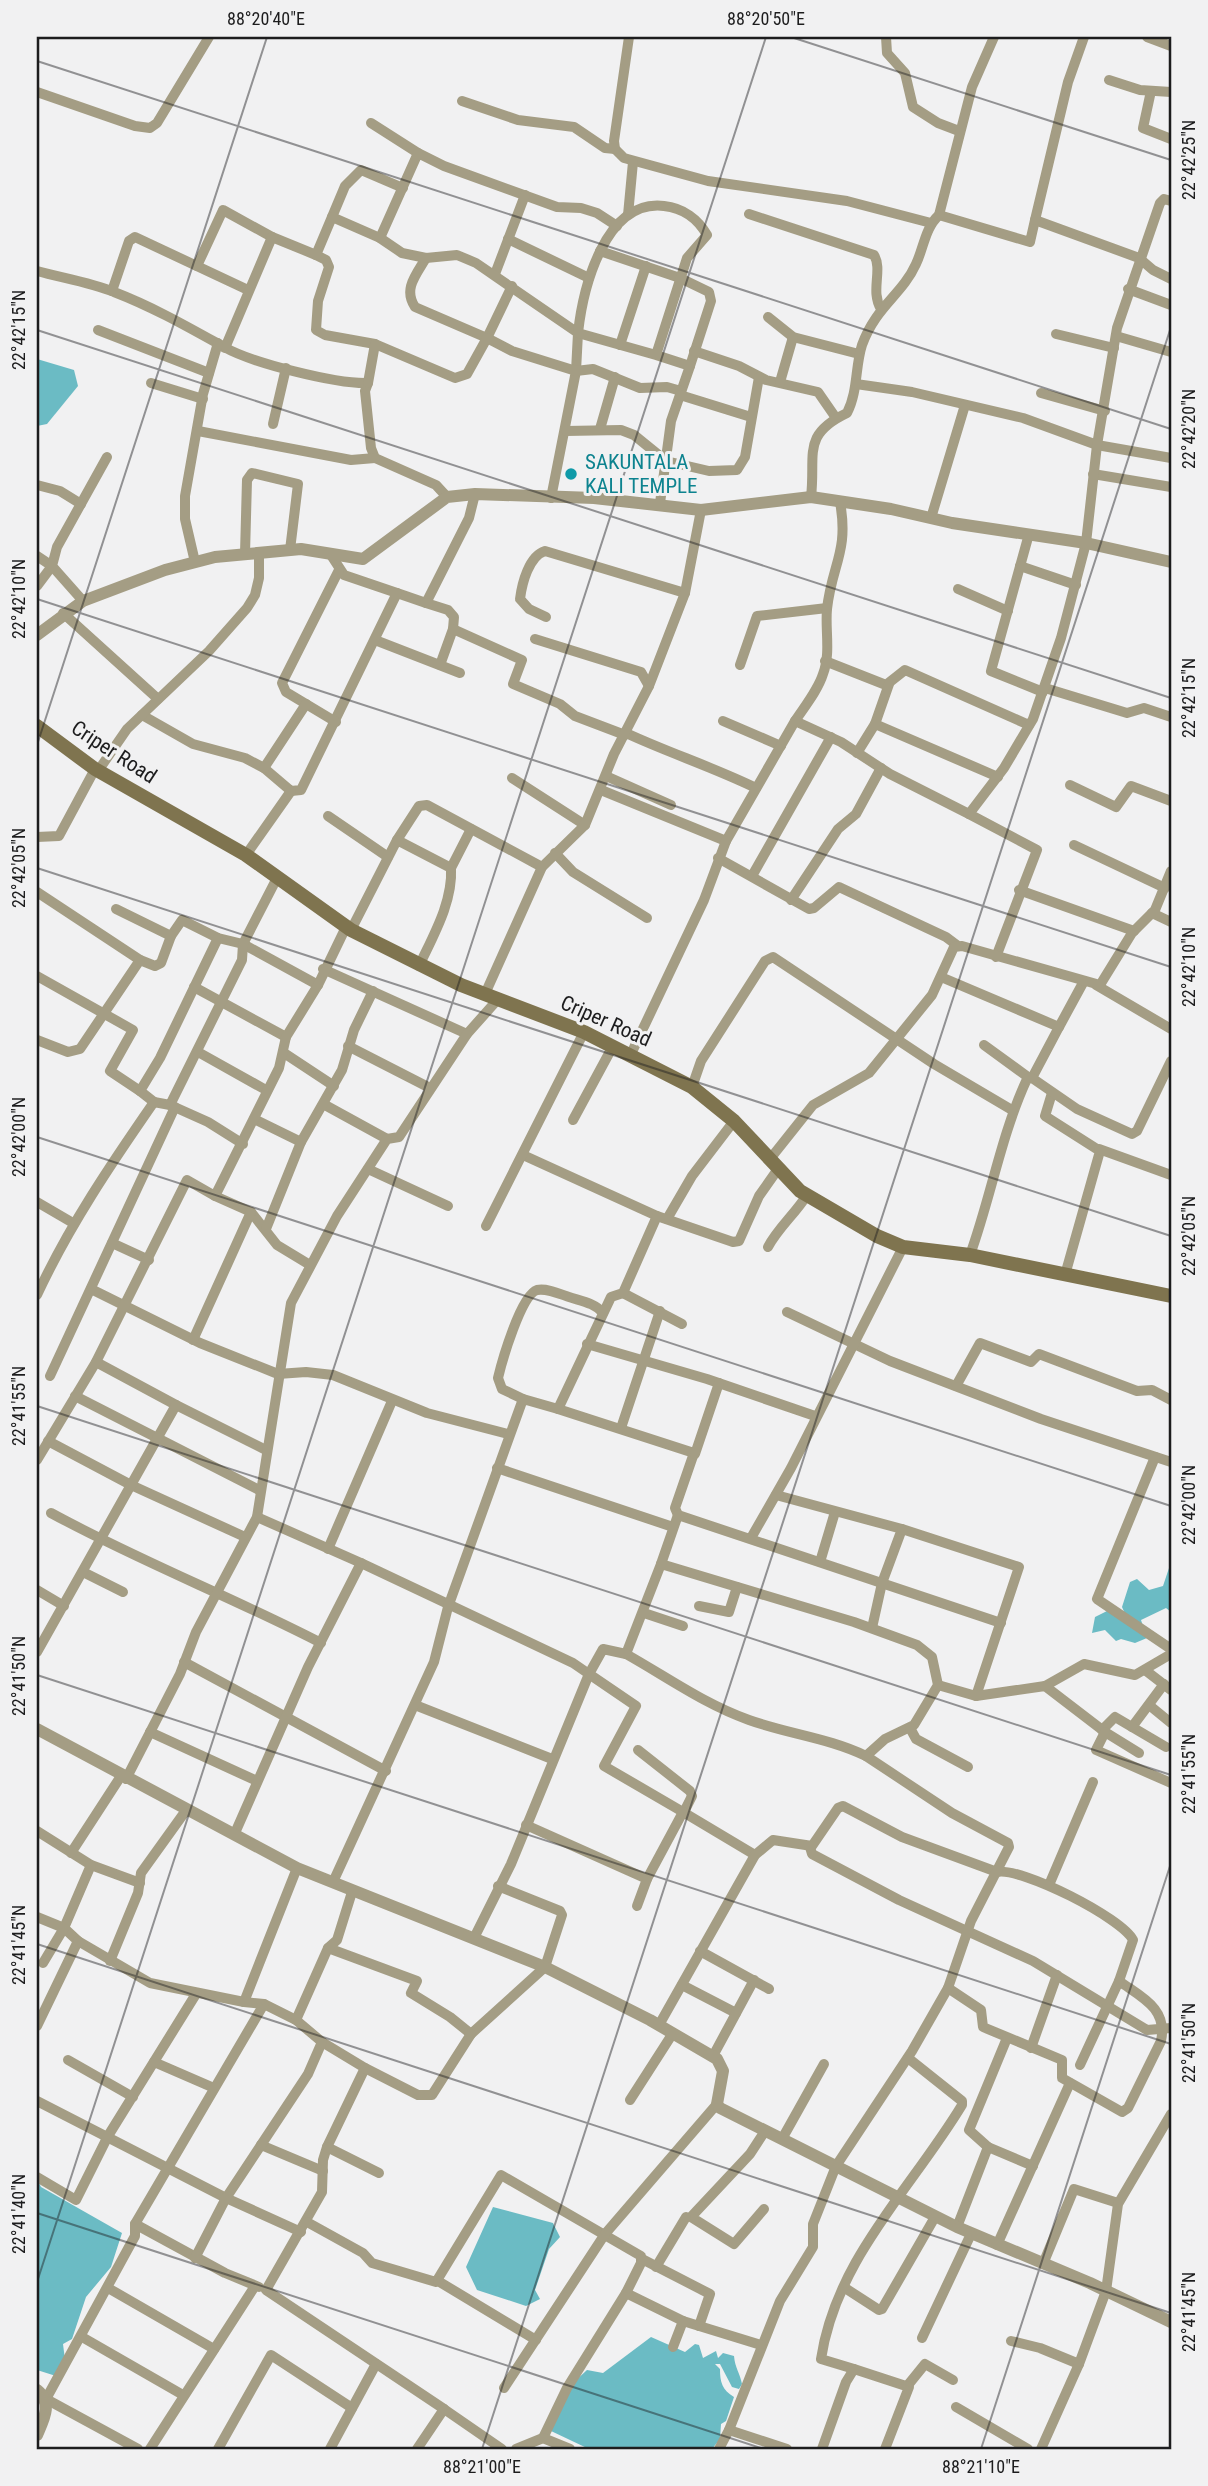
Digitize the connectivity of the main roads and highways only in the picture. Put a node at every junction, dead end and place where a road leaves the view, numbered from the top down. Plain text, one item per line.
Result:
1 (37, 726) edge
2 (1171, 1296) edge

1 - 2 main road, Criper Road

